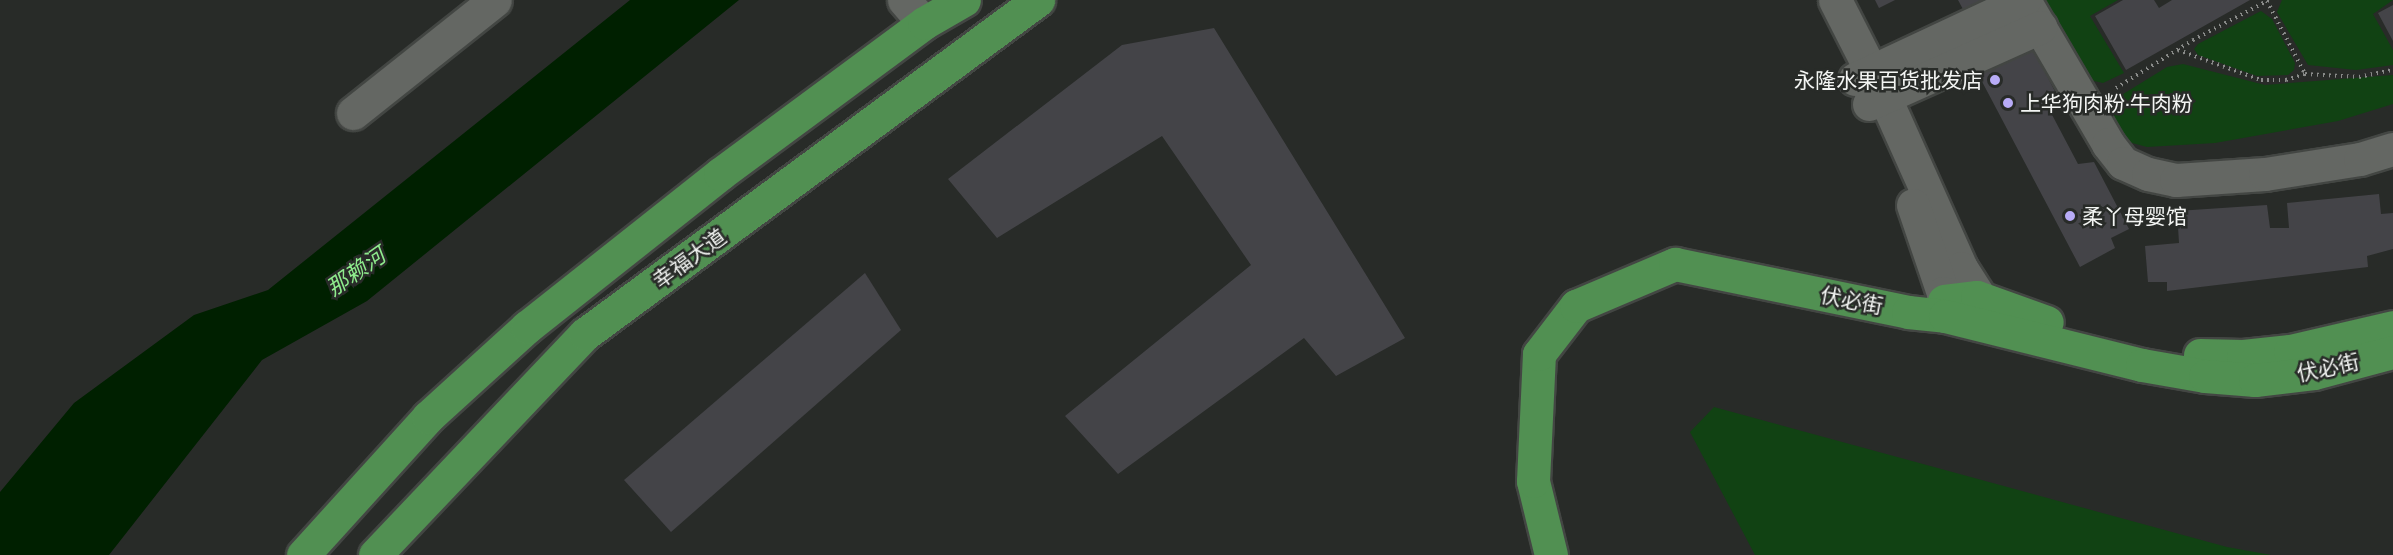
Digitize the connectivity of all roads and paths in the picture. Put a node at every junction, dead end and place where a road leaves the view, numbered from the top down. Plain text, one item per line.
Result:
1 (495, 0) edge
2 (964, 0) edge
3 (1038, 0) edge
4 (1816, 0) edge
5 (1835, 0) edge
6 (2268, 1) edge
7 (2029, 9) edge
8 (914, 12) edge
9 (2178, 50) junction
10 (2393, 70) edge
11 (2305, 74) junction
12 (1870, 88) junction
13 (2086, 107) junction
14 (354, 113) dead end
15 (2393, 149) edge
16 (1977, 297) junction
17 (1945, 309) junction
18 (2393, 327) edge
19 (2002, 329) junction
20 (2393, 352) edge
21 (303, 555) edge
22 (375, 555) edge
23 (1551, 555) edge

1 - 14 street
2 - 8 main road
3 - 22 main road, 幸福大道
4 - 12 street
5 - 12 street
6 - 9 path
6 - 11 path
7 - 12 street
7 - 13 street
8 - 21 main road
9 - 11 path
9 - 13 path
10 - 11 path
12 - 16 street
12 - 17 street
13 - 15 street
16 - 17 main road, 伏必街
16 - 18 main road, 伏必街
16 - 19 street
17 - 19 main road, 伏必街
17 - 23 main road, 伏必街
19 - 20 main road, 伏必街

